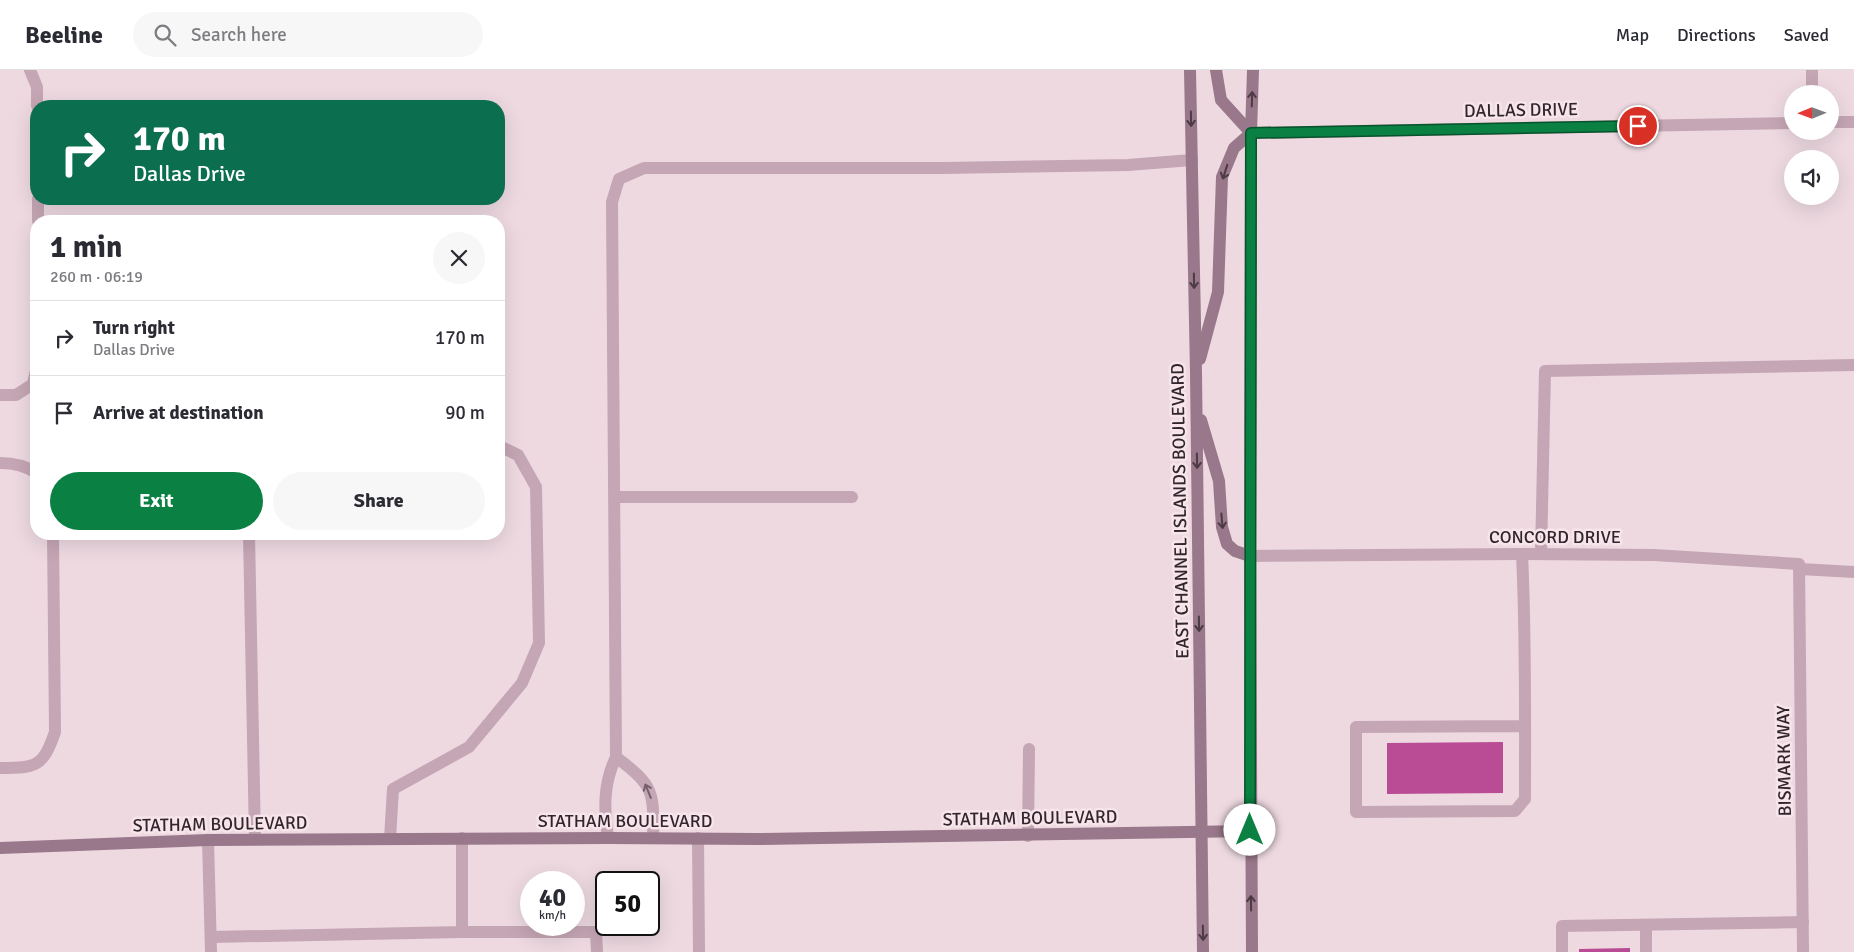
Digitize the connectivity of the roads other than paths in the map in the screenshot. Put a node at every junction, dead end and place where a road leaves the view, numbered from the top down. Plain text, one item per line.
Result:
1 (30, 70) edge
2 (1190, 70) edge
3 (1216, 70) edge
4 (1253, 70) edge
5 (37, 100) edge
6 (1784, 122) edge
7 (1839, 122) edge
8 (1854, 122) edge
9 (1251, 133) junction
10 (1192, 160) junction
11 (1854, 365) edge
12 (1196, 373) junction
13 (30, 386) edge
14 (0, 395) edge
15 (1197, 405) junction
16 (505, 449) edge
17 (0, 463) edge
18 (30, 468) edge
19 (615, 497) junction
20 (852, 497) dead end
21 (53, 540) edge
22 (249, 540) edge
23 (1522, 554) junction
24 (1541, 554) junction
25 (1250, 556) junction
26 (1800, 569) junction
27 (1854, 572) edge
28 (1525, 726) junction
29 (1029, 749) dead end
30 (616, 757) junction
31 (0, 768) edge
32 (1250, 830) junction
33 (1202, 832) junction
34 (1028, 836) junction
35 (462, 838) junction
36 (608, 838) junction
37 (653, 838) junction
38 (698, 838) junction
39 (255, 839) junction
40 (390, 839) junction
41 (208, 840) junction
42 (0, 848) edge
43 (1803, 922) junction
44 (1646, 925) junction
45 (462, 932) junction
46 (211, 937) junction
47 (211, 952) edge
48 (597, 952) edge
49 (699, 952) edge
50 (1203, 952) edge
51 (1252, 952) edge
52 (1562, 952) edge
53 (1646, 952) edge
54 (1803, 952) edge

1 - 5 street
2 -> 10 main road, EAST CHANNEL ISLANDS BOULEVARD
3 - 9 main road
9 -> 4 main road
6 - 9 street, DALLAS DRIVE
7 - 8 street
9 -> 12 main road
9 - 25 main road
10 -> 12 main road, EAST CHANNEL ISLANDS BOULEVARD
10 - 19 street
11 - 24 street
12 - 15 main road, EAST CHANNEL ISLANDS BOULEVARD
13 - 14 street
15 -> 25 main road
15 -> 33 main road, EAST CHANNEL ISLANDS BOULEVARD
16 - 40 street
17 - 18 street
19 - 20 street
19 - 30 street
21 - 31 street
22 - 39 street
23 - 24 street, CONCORD DRIVE
23 - 25 street, CONCORD DRIVE
23 - 28 street
24 - 26 street, CONCORD DRIVE
25 - 32 main road
26 - 27 street, CONCORD DRIVE
26 - 43 street, BISMARK WAY
28 - 28 street
29 - 34 street
30 - 36 street
37 -> 30 street
32 - 33 main road, STATHAM BOULEVARD
51 -> 32 main road
33 - 34 main road, STATHAM BOULEVARD
33 -> 50 main road, EAST CHANNEL ISLANDS BOULEVARD
34 - 38 main road, STATHAM BOULEVARD
35 - 36 main road, STATHAM BOULEVARD
35 - 40 main road, STATHAM BOULEVARD
35 - 45 street
36 - 37 main road, STATHAM BOULEVARD
37 - 38 main road, STATHAM BOULEVARD
38 - 49 street
39 - 40 main road, STATHAM BOULEVARD
39 - 41 main road, STATHAM BOULEVARD
41 - 42 main road, STATHAM BOULEVARD
41 - 46 street
43 - 44 street
43 - 54 street, BISMARK WAY
44 - 52 street
44 - 53 street
45 - 46 street
45 - 48 street
46 - 47 street

